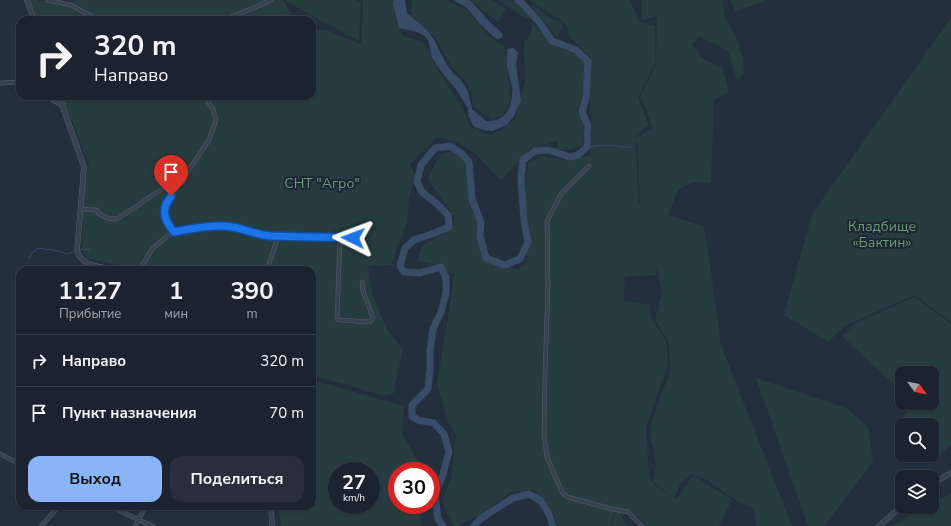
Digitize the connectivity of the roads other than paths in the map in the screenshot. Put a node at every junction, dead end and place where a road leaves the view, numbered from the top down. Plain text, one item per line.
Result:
1 (27, 0) edge
2 (47, 0) edge
3 (271, 0) edge
4 (33, 16) edge
5 (91, 16) edge
6 (233, 16) edge
7 (16, 82) edge
8 (0, 83) edge
9 (52, 100) edge
10 (61, 100) edge
11 (207, 100) edge
12 (63, 106) junction
13 (589, 166) dead end
14 (188, 171) junction
15 (81, 208) junction
16 (174, 232) junction
17 (277, 236) junction
18 (340, 238) junction
19 (353, 238) dead end
20 (96, 266) edge
21 (142, 266) edge
22 (268, 266) edge
23 (362, 282) dead end
24 (0, 454) edge
25 (16, 462) edge
26 (951, 473) edge
27 (939, 480) edge
28 (55, 510) edge
29 (118, 510) edge
30 (144, 510) edge
31 (270, 510) edge
32 (895, 512) edge
33 (139, 520) junction
34 (41, 526) edge
35 (135, 526) edge
36 (153, 526) edge
37 (272, 526) edge
38 (642, 526) edge
39 (878, 526) edge

1 - 4 street
2 - 5 street
3 - 6 street
7 - 8 street
9 - 12 street
10 - 12 street
11 - 14 street
12 - 15 street
13 - 38 street
14 - 15 street
14 - 16 street
15 - 20 street
16 - 17 street
16 - 21 street
17 - 18 street
17 - 22 street
18 - 19 street
18 - 23 street
24 - 25 street
26 - 27 street
28 - 34 street
29 - 33 street
30 - 33 street
31 - 37 street
32 - 39 street
33 - 35 street
33 - 36 street

